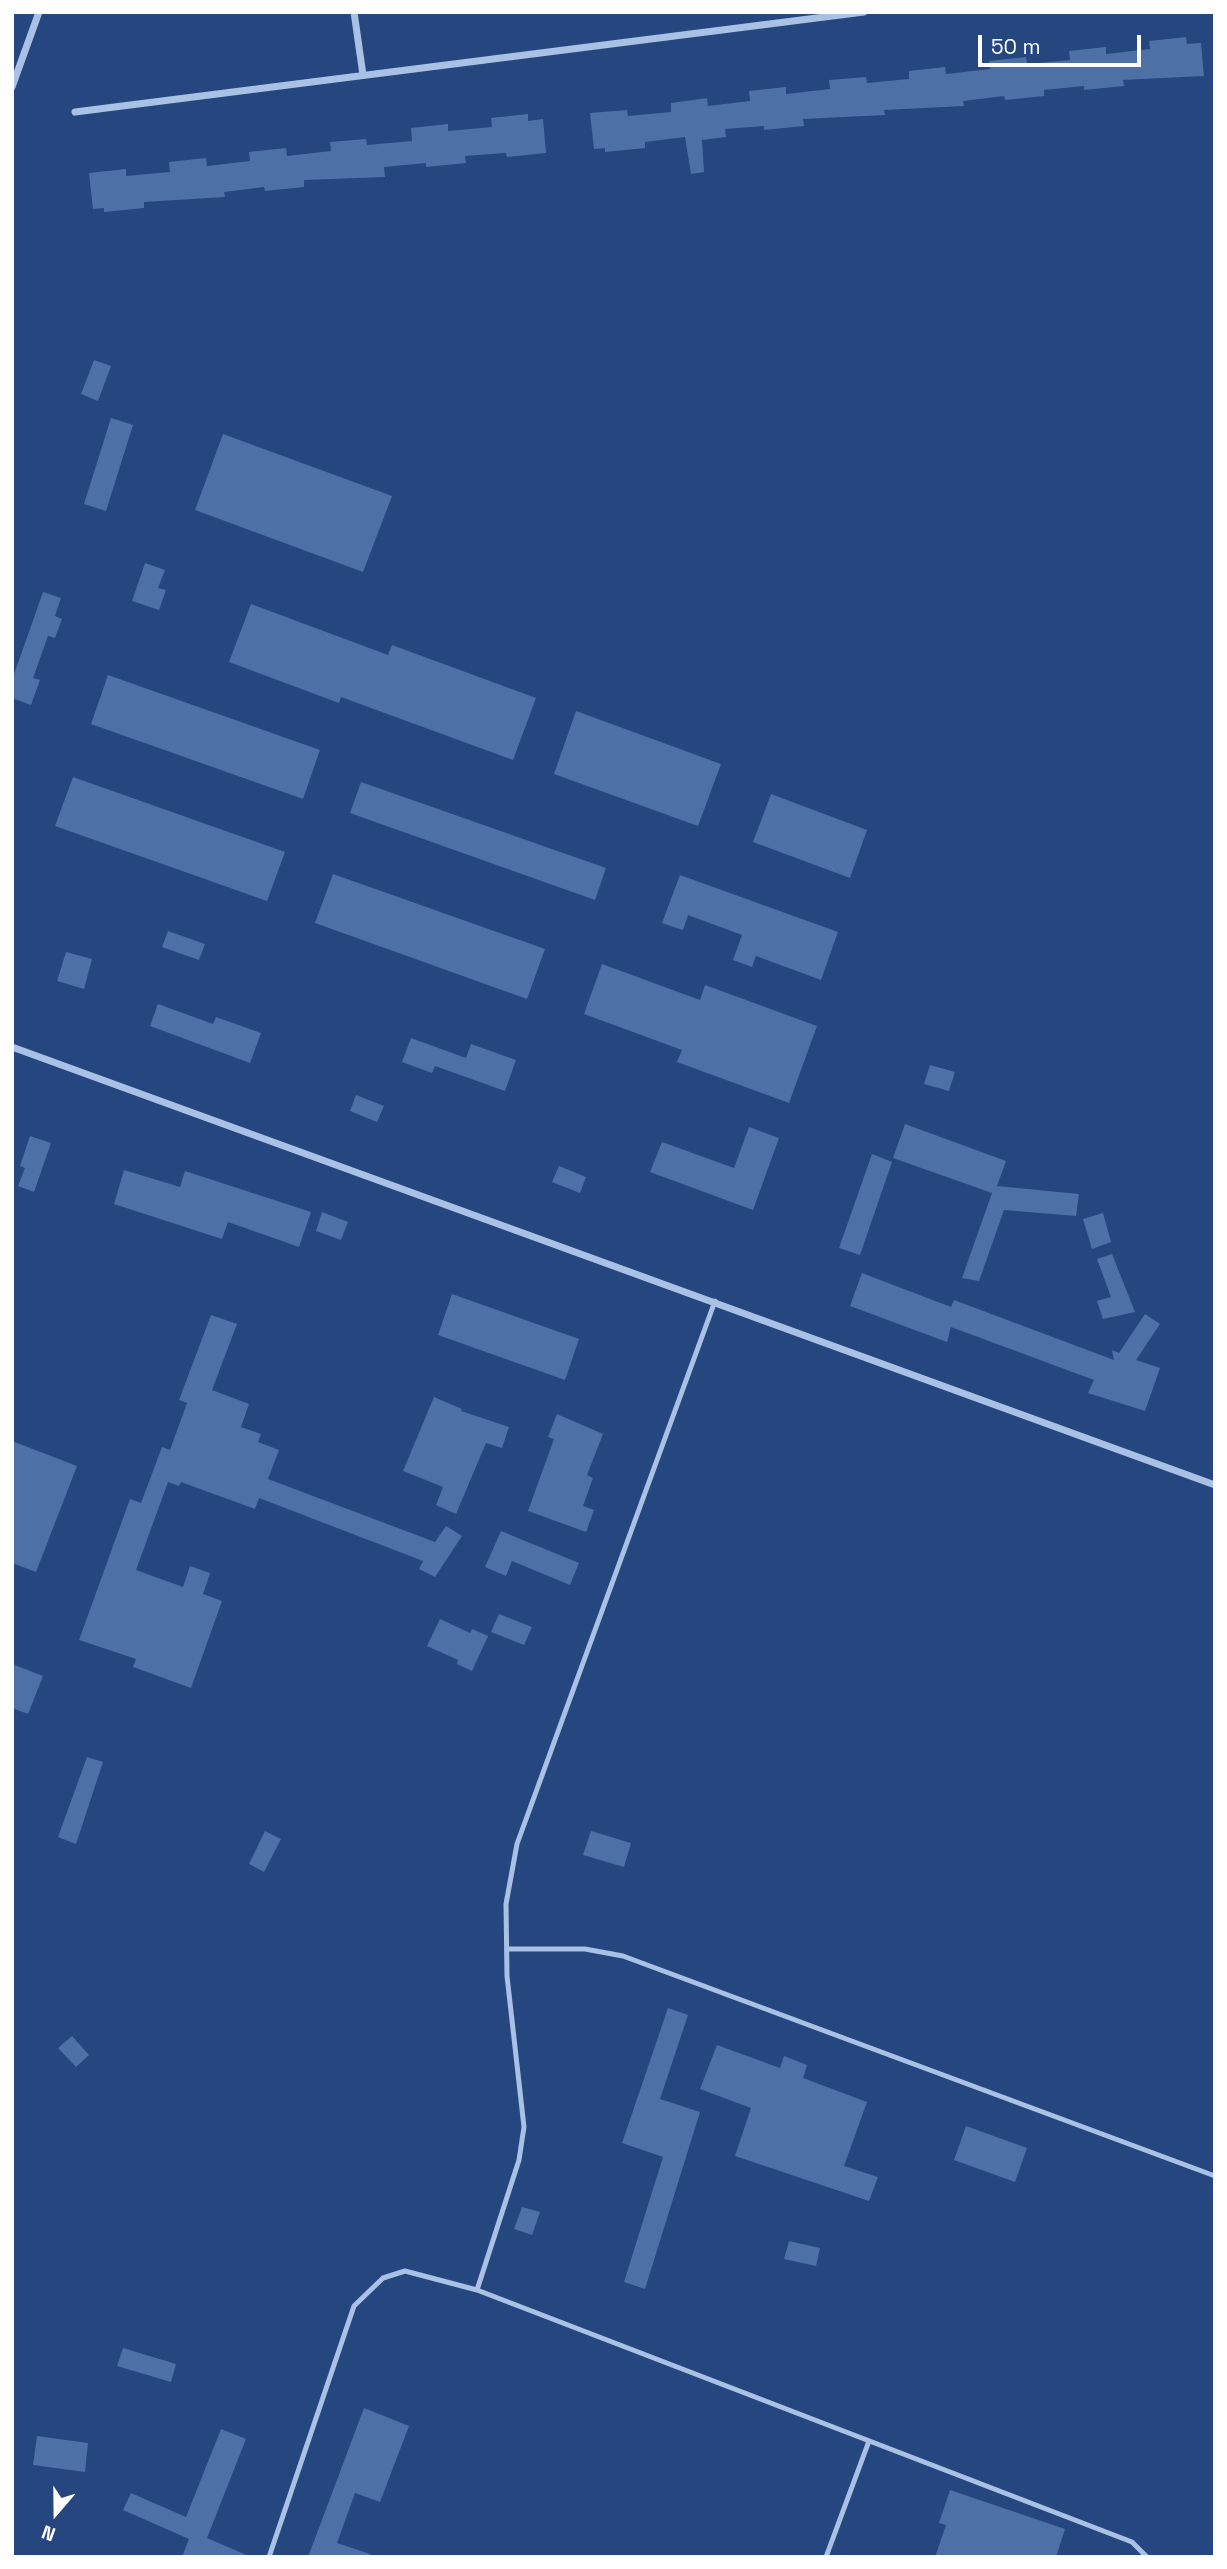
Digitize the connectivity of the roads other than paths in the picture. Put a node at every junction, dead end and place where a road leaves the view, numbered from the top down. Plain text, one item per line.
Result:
1 (39, 12) edge
2 (354, 12) edge
3 (864, 12) edge
4 (363, 75) junction
5 (12, 88) edge
6 (75, 111) dead end
7 (12, 1047) edge
8 (715, 1301) junction
9 (1215, 1485) edge
10 (507, 1949) junction
11 (1215, 2176) edge
12 (477, 2290) junction
13 (869, 2441) junction
14 (269, 2557) edge
15 (826, 2557) edge
16 (1147, 2557) edge

1 - 5 street
2 - 4 street
3 - 4 street
4 - 6 street
7 - 8 street
8 - 9 street
8 - 10 lane
10 - 11 lane
10 - 12 lane
12 - 13 lane
12 - 14 lane
13 - 15 lane
13 - 16 lane

